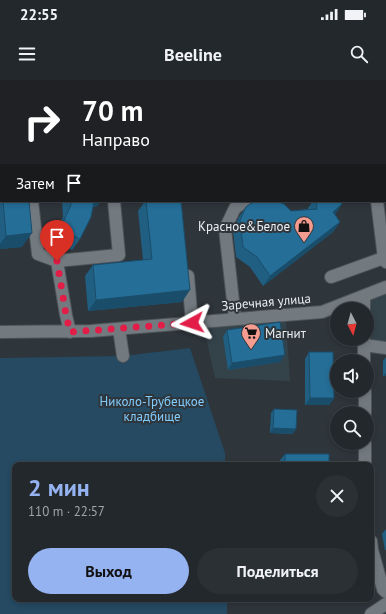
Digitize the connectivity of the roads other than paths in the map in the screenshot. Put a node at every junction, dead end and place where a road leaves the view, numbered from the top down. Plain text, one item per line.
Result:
1 (32, 202) edge
2 (114, 202) edge
3 (244, 202) edge
4 (377, 202) edge
5 (386, 259) edge
6 (57, 261) junction
7 (186, 263) edge
8 (331, 276) dead end
9 (386, 287) edge
10 (364, 296) junction
11 (364, 302) edge
12 (235, 319) junction
13 (192, 323) junction
14 (119, 329) junction
15 (0, 332) edge
16 (70, 332) junction
17 (374, 345) edge
18 (386, 348) edge
19 (123, 356) dead end
20 (365, 450) edge
21 (365, 462) edge
22 (374, 556) edge
23 (386, 592) edge
24 (386, 604) edge
25 (371, 614) edge

1 - 6 street
2 - 6 street
3 - 12 street
4 - 5 street
5 - 8 street
6 - 16 street
7 - 13 street
9 - 10 street, Заречная улица
10 - 11 street
10 - 12 street, Заречная улица
12 - 13 street, Заречная улица
13 - 14 street, Заречная улица
14 - 16 street, Заречная улица
14 - 19 street
15 - 16 street, Заречная улица
17 - 18 street
20 - 21 street
22 - 23 street
24 - 25 street

